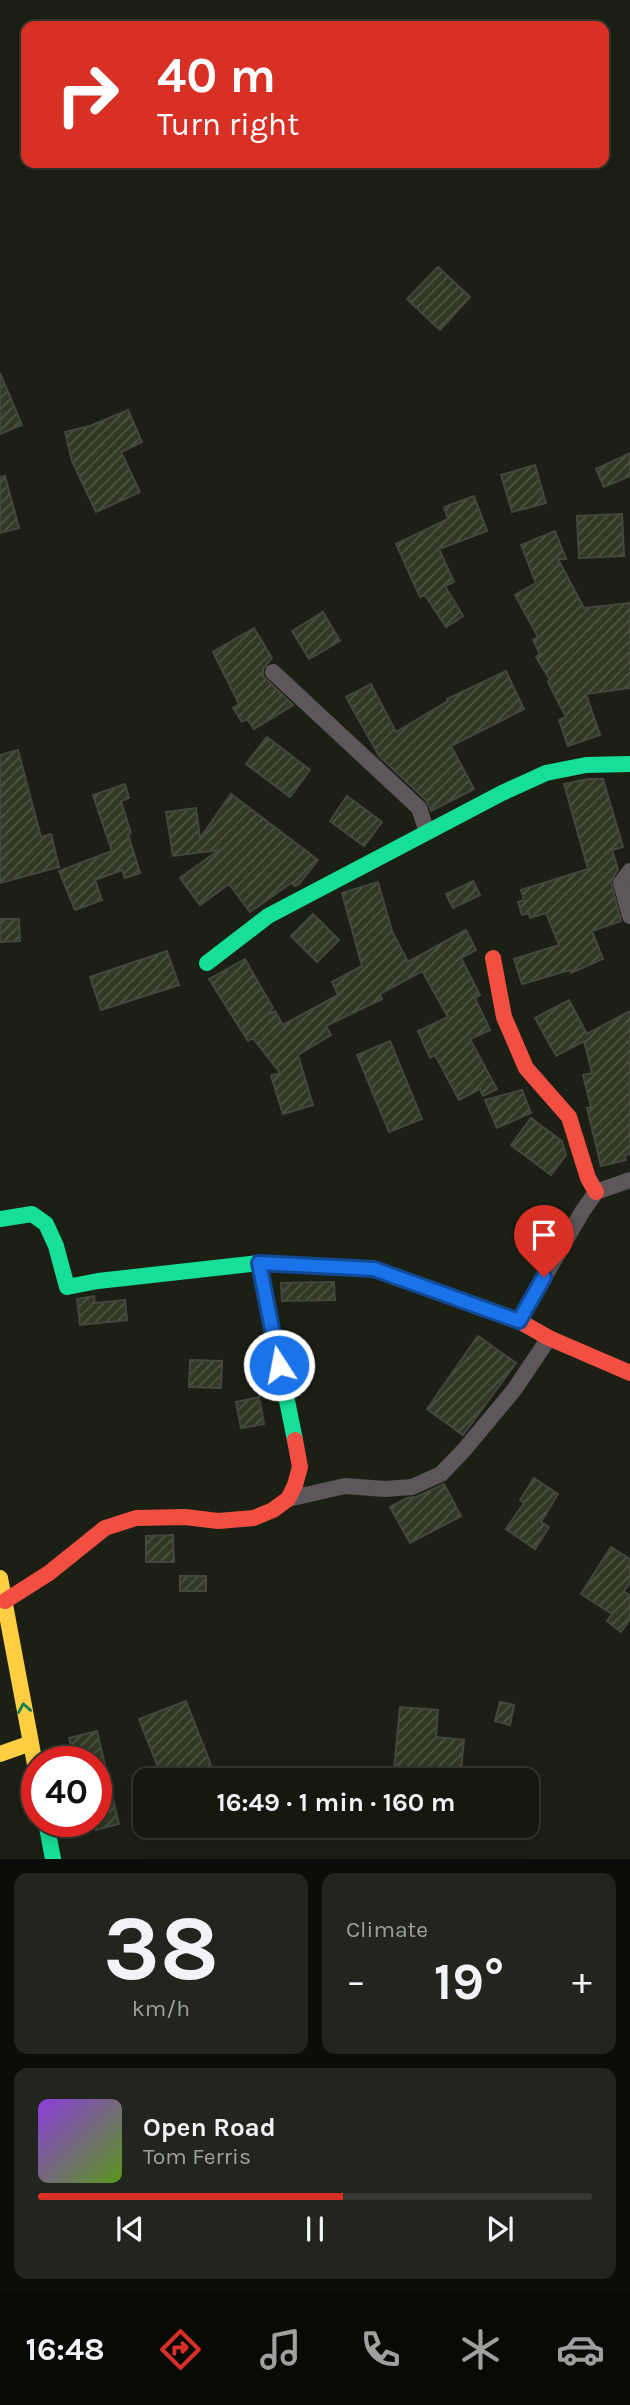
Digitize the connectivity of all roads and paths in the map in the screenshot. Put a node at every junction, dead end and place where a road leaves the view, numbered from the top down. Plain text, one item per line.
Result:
1 (273, 672) dead end
2 (630, 764) edge
3 (428, 832) junction
4 (630, 871) edge
5 (630, 916) edge
6 (493, 958) dead end
7 (206, 963) dead end
8 (630, 1180) edge
9 (596, 1192) junction
10 (0, 1219) edge
11 (259, 1263) junction
12 (519, 1321) junction
13 (549, 1338) junction
14 (630, 1374) edge
15 (288, 1499) junction
16 (0, 1578) edge
17 (5, 1601) junction
18 (31, 1743) junction
19 (32, 1746) edge
20 (0, 1754) edge
21 (49, 1837) edge
22 (53, 1859) edge

1 - 3 street
2 - 3 main road
3 - 7 main road
4 - 5 street
6 - 9 main road
8 - 9 street
9 - 12 street
10 - 11 main road
11 - 12 main road
11 - 15 main road
12 - 13 main road
13 - 14 main road
13 - 15 street
15 - 17 main road
16 - 17 main road
18 -> 17 main road
18 - 19 main road
18 - 20 main road
21 - 22 main road

